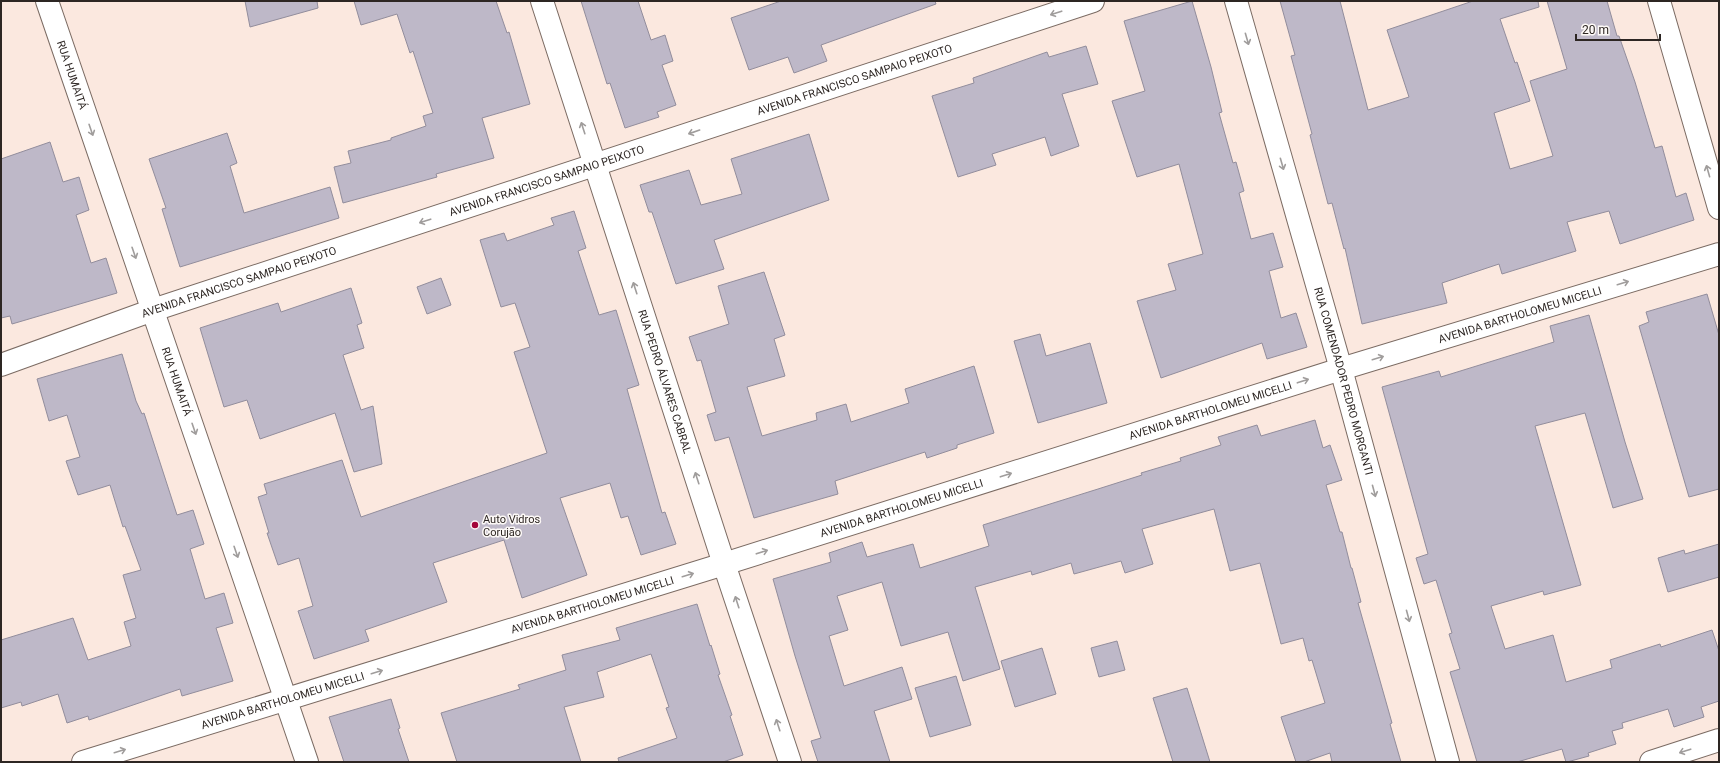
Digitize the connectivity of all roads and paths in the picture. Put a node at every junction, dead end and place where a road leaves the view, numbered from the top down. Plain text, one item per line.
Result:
1 (47, 1) edge
2 (542, 1) edge
3 (1093, 1) edge
4 (1236, 1) edge
5 (1659, 1) edge
6 (595, 165) junction
7 (1719, 208) edge
8 (1719, 254) edge
9 (153, 310) junction
10 (1, 365) edge
11 (1341, 369) junction
12 (724, 564) junction
13 (286, 700) junction
14 (1719, 740) edge
15 (83, 762) edge
16 (307, 762) edge
17 (790, 762) edge
18 (1448, 762) edge
19 (1651, 762) edge

1 -> 9 street, RUA HUMAITÁ
6 -> 2 street, RUA PEDRO ÁLVARES CABRAL
3 -> 6 street, AVENIDA FRANCISCO SAMPAIO PEIXOTO
4 -> 11 street, RUA COMENDADOR PEDRO MORGANTI
7 -> 5 street
6 -> 9 street, AVENIDA FRANCISCO SAMPAIO PEIXOTO
12 -> 6 street, RUA PEDRO ÁLVARES CABRAL
11 -> 8 street, AVENIDA BARTHOLOMEU MICELLI
9 - 10 street, AVENIDA FRANCISCO SAMPAIO PEIXOTO
9 -> 13 street, RUA HUMAITÁ
12 -> 11 street, AVENIDA BARTHOLOMEU MICELLI
11 -> 18 street, RUA COMENDADOR PEDRO MORGANTI
13 -> 12 street, AVENIDA BARTHOLOMEU MICELLI
17 -> 12 street, RUA PEDRO ÁLVARES CABRAL
15 -> 13 street, AVENIDA BARTHOLOMEU MICELLI
13 - 16 street, RUA HUMAITÁ
14 -> 19 street

